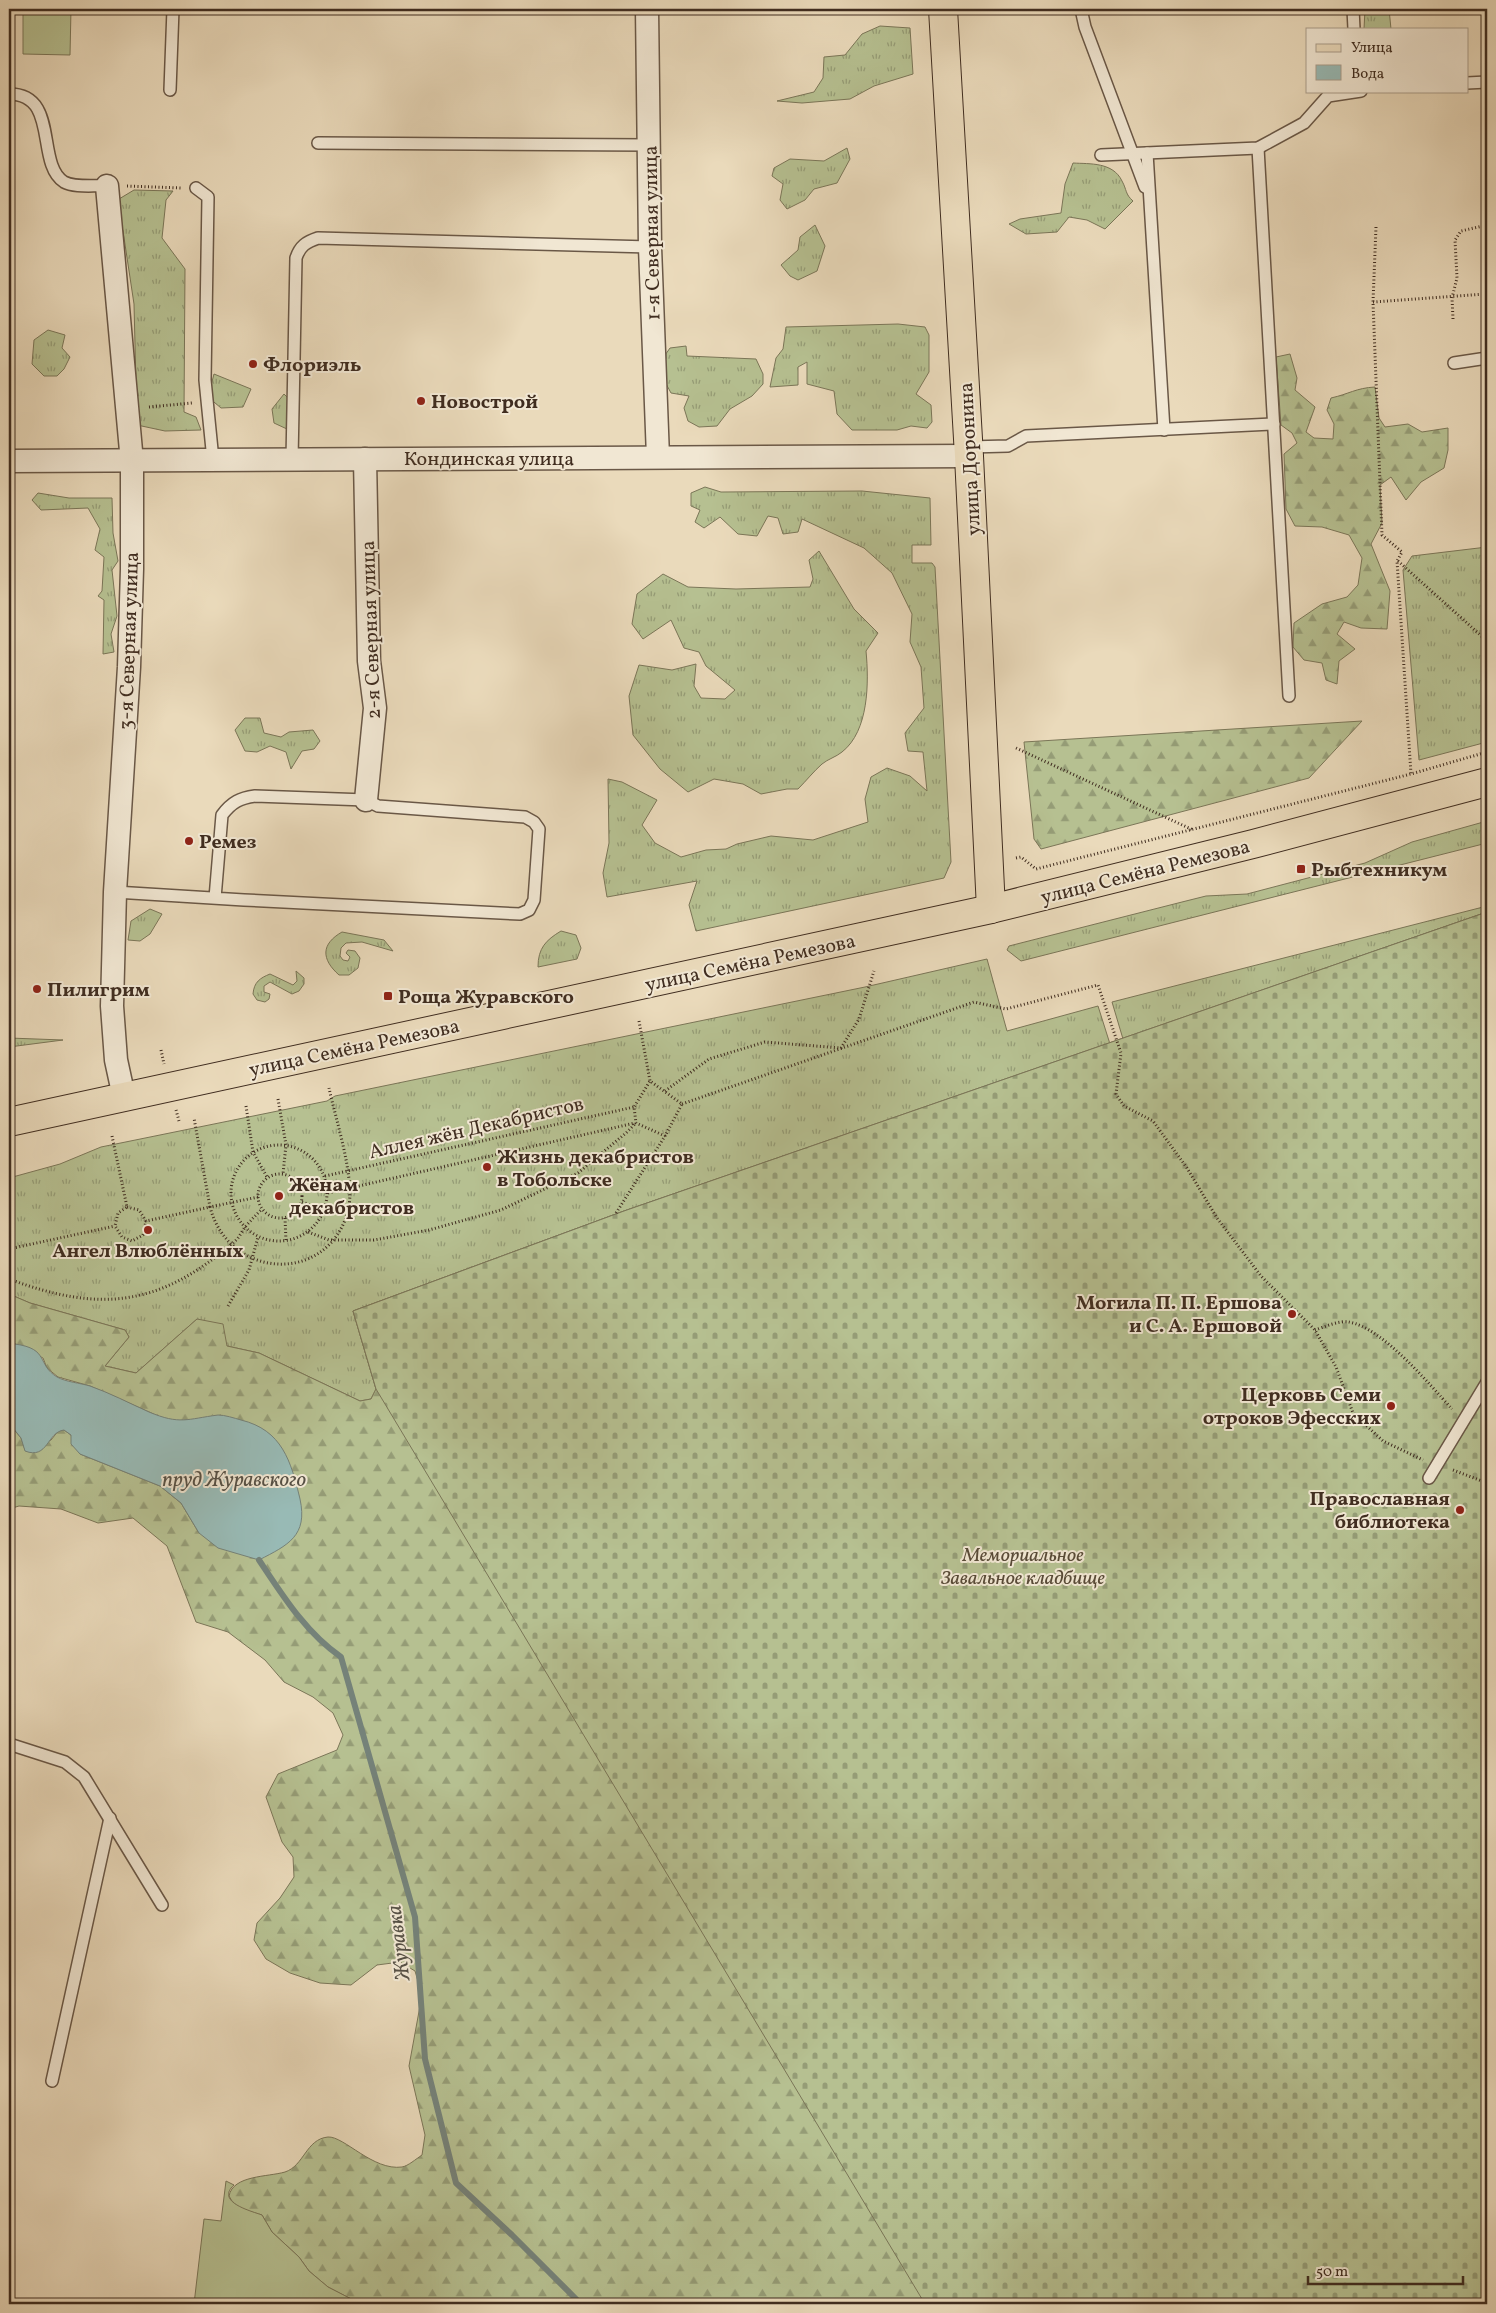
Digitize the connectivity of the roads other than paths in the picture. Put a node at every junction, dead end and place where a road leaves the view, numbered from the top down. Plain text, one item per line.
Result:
1 (173, 9) edge
2 (647, 9) edge
3 (943, 9) edge
4 (1081, 9) edge
5 (1353, 9) edge
6 (1354, 28) edge
7 (1487, 82) edge
8 (1468, 83) edge
9 (170, 90) dead end
10 (1350, 92) edge
11 (9, 94) edge
12 (318, 143) dead end
13 (649, 144) junction
14 (1258, 148) junction
15 (1147, 153) junction
16 (1133, 154) junction
17 (1101, 155) dead end
18 (100, 184) joint
19 (196, 188) road end
20 (1150, 198) junction
21 (650, 247) junction
22 (1487, 358) edge
23 (1454, 363) dead end
24 (1274, 424) junction
25 (1164, 430) junction
26 (969, 451) junction
27 (658, 457) junction
28 (292, 459) junction
29 (365, 459) junction
30 (213, 460) junction
31 (9, 461) edge
32 (132, 462) junction
33 (1289, 696) dead end
34 (1487, 782) edge
35 (366, 800) junction
36 (115, 892) junction
37 (215, 898) junction
38 (991, 909) junction
39 (124, 1097) junction
40 (9, 1122) edge
41 (1487, 1382) edge
42 (1429, 1478) dead end
43 (9, 1744) edge
44 (110, 1818) junction
45 (162, 1906) dead end
46 (52, 2081) dead end

1 - 9 lane
2 - 13 street, 1-я Северная улица
3 - 26 main road, улица Доронина
4 - 16 lane
5 - 6 lane
7 - 8 lane
10 - 14 lane
11 - 18 lane
12 - 13 lane
13 - 21 street, 1-я Северная улица
14 - 15 lane
14 - 24 lane
15 - 16 lane
15 - 20 lane
16 - 17 lane
16 - 20 lane
18 - 32 street, 3-я Северная улица
19 - 30 lane
20 - 25 lane
21 - 27 street, 1-я Северная улица
21 - 28 lane
22 - 23 lane
24 - 25 lane
24 - 33 lane
25 - 26 lane
26 - 27 street, Кондинская улица
26 - 38 main road, улица Доронина
27 - 29 street, Кондинская улица
28 - 29 street, Кондинская улица
28 - 30 street, Кондинская улица
29 - 35 street, 2-я Северная улица
30 - 32 street, Кондинская улица
31 - 32 street, Кондинская улица
32 - 36 street, 3-я Северная улица
34 - 38 main road, улица Семёна Ремезова
35 - 37 lane
35 - 37 lane
36 - 37 lane
36 - 39 street, 3-я Северная улица
38 - 39 main road, улица Семёна Ремезова
39 - 40 main road, улица Семёна Ремезова
41 - 42 lane
43 - 44 lane
44 - 45 lane
44 - 46 lane

